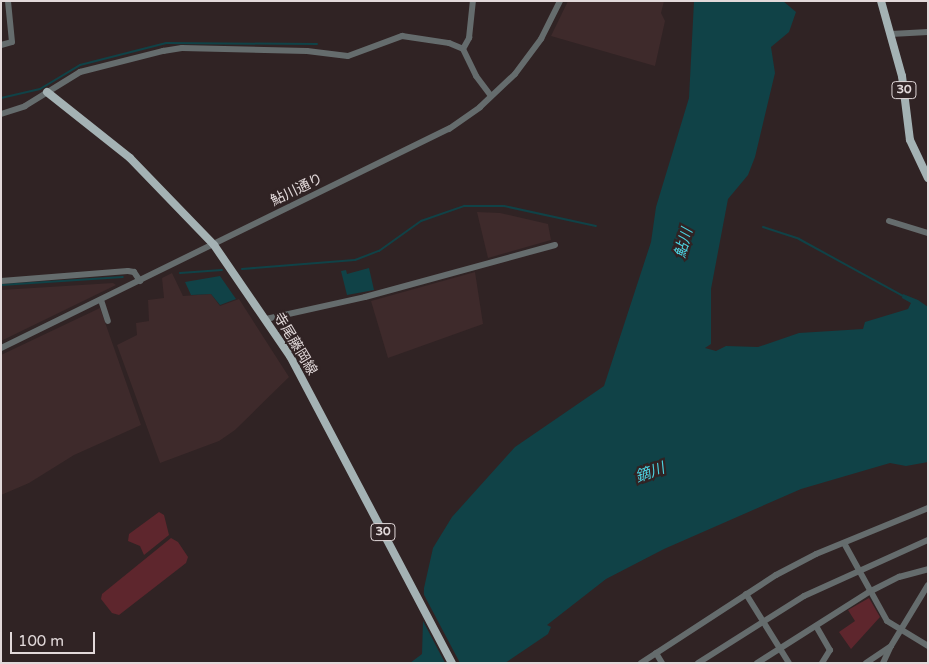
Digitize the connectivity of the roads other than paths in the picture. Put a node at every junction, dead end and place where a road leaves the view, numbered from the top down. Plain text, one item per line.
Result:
1 (8, 1) edge
2 (473, 1) edge
3 (560, 1) edge
4 (882, 2) edge
5 (928, 32) edge
6 (891, 34) junction
7 (1, 45) edge
8 (463, 49) junction
9 (46, 92) junction
10 (491, 96) junction
11 (1, 114) edge
12 (924, 166) edge
13 (928, 178) edge
14 (888, 221) dead end
15 (928, 233) edge
16 (214, 245) junction
17 (555, 245) dead end
18 (1, 281) edge
19 (140, 281) junction
20 (101, 300) junction
21 (266, 319) junction
22 (108, 321) dead end
23 (1, 348) edge
24 (928, 508) edge
25 (928, 540) edge
26 (844, 542) junction
27 (928, 569) edge
28 (858, 572) junction
29 (928, 585) edge
30 (869, 592) junction
31 (746, 594) junction
32 (763, 621) junction
33 (816, 626) junction
34 (901, 631) junction
35 (891, 646) junction
36 (928, 646) edge
37 (780, 648) junction
38 (656, 653) junction
39 (452, 663) edge
40 (641, 663) edge
41 (662, 663) edge
42 (698, 663) edge
43 (757, 663) edge
44 (789, 663) edge
45 (822, 663) edge
46 (866, 663) edge
47 (883, 663) edge

1 - 7 street
2 - 8 street
3 - 10 street, 鮎川通り
4 - 6 main road, 30
5 - 6 street
6 - 12 main road, 30
8 - 9 street
8 - 10 street
9 - 11 street
9 - 16 main road, 寺尾藤岡線
10 - 16 street, 鮎川通り
12 - 13 main road, 30
14 - 15 street
16 - 19 street, 鮎川通り
16 - 21 main road, 寺尾藤岡線 / 30
17 - 21 street
18 - 19 street
19 - 20 street, 鮎川通り
20 - 22 street
20 - 23 street, 鮎川通り
21 - 39 main road, 寺尾藤岡線 / 30
24 - 26 street
25 - 28 street
26 - 28 street
26 - 31 street
27 - 30 street
28 - 30 street
28 - 32 street
29 - 34 street
30 - 33 street
30 - 34 street
31 - 32 street
31 - 38 street
32 - 37 street
32 - 42 street
33 - 37 street
33 - 45 street
34 - 35 street
34 - 36 street
35 - 46 street
35 - 47 street
37 - 43 street
37 - 44 street
38 - 40 street
38 - 41 street

